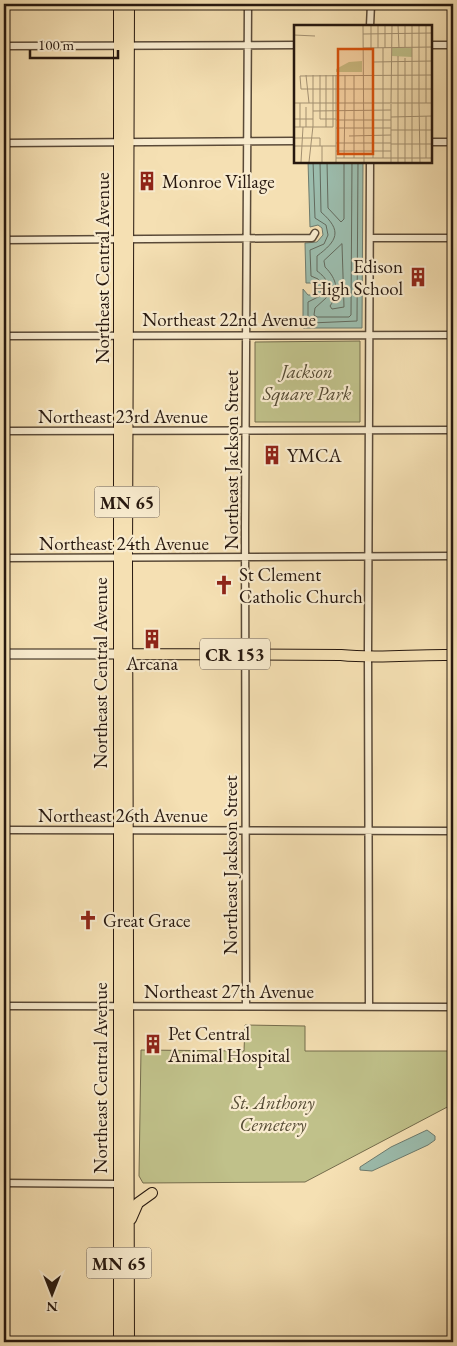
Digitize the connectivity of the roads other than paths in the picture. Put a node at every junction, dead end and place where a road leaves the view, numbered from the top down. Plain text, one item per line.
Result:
1 (119, 4) edge
2 (129, 4) edge
3 (248, 4) edge
4 (371, 4) edge
5 (370, 25) edge
6 (432, 45) edge
7 (453, 45) edge
8 (4, 46) edge
9 (124, 46) junction
10 (248, 46) junction
11 (294, 46) edge
12 (247, 141) junction
13 (294, 141) edge
14 (124, 142) junction
15 (432, 142) edge
16 (453, 142) edge
17 (4, 143) edge
18 (370, 162) edge
19 (315, 233) dead end
20 (247, 238) junction
21 (370, 238) junction
22 (453, 238) edge
23 (124, 239) junction
24 (4, 240) edge
25 (124, 334) junction
26 (246, 334) junction
27 (369, 335) junction
28 (453, 335) edge
29 (4, 336) edge
30 (368, 430) junction
31 (453, 430) edge
32 (4, 431) edge
33 (123, 431) junction
34 (246, 431) junction
35 (453, 556) edge
36 (4, 558) edge
37 (122, 558) junction
38 (245, 558) junction
39 (368, 558) junction
40 (4, 654) edge
41 (123, 654) junction
42 (245, 654) junction
43 (368, 654) junction
44 (453, 655) edge
45 (244, 829) junction
46 (4, 830) edge
47 (123, 830) junction
48 (369, 830) junction
49 (453, 831) edge
50 (4, 1006) edge
51 (123, 1006) junction
52 (246, 1006) junction
53 (369, 1007) junction
54 (453, 1007) edge
55 (4, 1183) edge
56 (118, 1184) junction
57 (152, 1193) dead end
58 (129, 1234) junction
59 (119, 1342) edge
60 (129, 1342) edge

1 - 9 main road, Northeast Central Avenue / MN 65
2 - 9 main road, Northeast Central Avenue / MN 65
3 - 10 street, Northeast Jackson Street
4 - 5 street
6 - 7 street
8 - 9 street
9 - 10 street
9 - 14 main road, Northeast Central Avenue / MN 65
10 - 11 street
10 - 12 street, Northeast Jackson Street
12 - 13 street
12 - 14 street
12 - 20 street, Northeast Jackson Street
14 - 17 street
14 - 23 main road, Northeast Central Avenue / MN 65
15 - 16 street
18 - 21 street
19 - 20 street
20 - 23 street
20 - 26 street, Northeast Jackson Street
21 - 22 street
21 - 27 street
23 - 24 street
23 - 25 main road, Northeast Central Avenue / MN 65
25 - 26 street, Northeast 22nd Avenue
25 - 29 street, Northeast 22nd Avenue
25 - 33 main road, Northeast Central Avenue / MN 65
26 - 27 street, Northeast 22nd Avenue
26 - 34 street, Northeast Jackson Street
27 - 28 street, Northeast 22nd Avenue
27 - 30 street
30 - 31 street, Northeast 23rd Avenue
30 - 34 street, Northeast 23rd Avenue
30 - 39 street
32 - 33 street, Northeast 23rd Avenue
33 - 34 street, Northeast 23rd Avenue
33 - 37 main road, Northeast Central Avenue / MN 65
34 - 38 street, Northeast Jackson Street
35 - 39 street, Northeast 24th Avenue
36 - 37 street, Northeast 24th Avenue
37 - 38 street, Northeast 24th Avenue
37 - 41 main road, Northeast Central Avenue / MN 65
38 - 39 street, Northeast 24th Avenue
38 - 42 street, Northeast Jackson Street
39 - 43 street
40 - 41 main road, CR 153
41 - 42 main road, CR 153
41 - 47 main road, Northeast Central Avenue / MN 65
42 - 43 main road, CR 153
42 - 45 street, Northeast Jackson Street
43 - 44 main road, CR 153
43 - 48 street
45 - 47 street, Northeast 26th Avenue
45 - 48 street, Northeast 26th Avenue
45 - 52 street, Northeast Jackson Street
46 - 47 street, Northeast 26th Avenue
47 - 51 main road, Northeast Central Avenue / MN 65
48 - 49 street, Northeast 26th Avenue
48 - 53 street
50 - 51 street, Northeast 27th Avenue
51 - 52 street, Northeast 27th Avenue
51 - 56 main road, Northeast Central Avenue / MN 65
51 - 58 main road, Northeast Central Avenue / MN 65
52 - 53 street, Northeast 27th Avenue
53 - 54 street, Northeast 27th Avenue
55 - 56 street
56 - 59 main road, Northeast Central Avenue / MN 65
57 - 58 main road
58 - 60 main road, Northeast Central Avenue / MN 65

